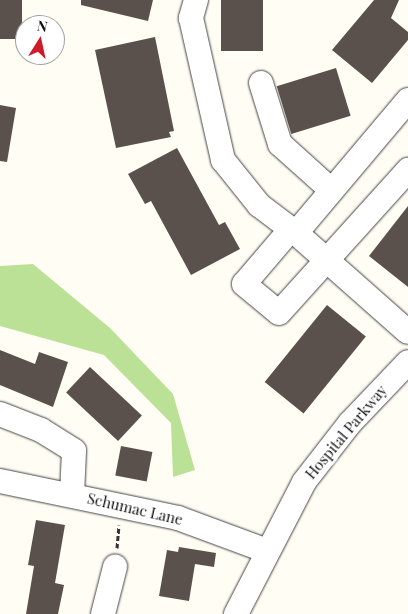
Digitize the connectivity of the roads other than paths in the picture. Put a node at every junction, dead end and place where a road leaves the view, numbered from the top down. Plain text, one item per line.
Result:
1 (196, 0) edge
2 (261, 83) dead end
3 (408, 100) edge
4 (408, 170) edge
5 (331, 190) junction
6 (294, 231) junction
7 (329, 262) junction
8 (408, 332) edge
9 (408, 362) edge
10 (0, 414) edge
11 (0, 482) edge
12 (72, 495) junction
13 (266, 551) junction
14 (115, 567) road end
15 (103, 614) edge
16 (236, 614) edge

1 - 6 street
2 - 5 street
3 - 5 street
4 - 7 street
5 - 6 street
6 - 7 street
6 - 7 street
7 - 8 street
9 - 13 street, Hospital Parkway
10 - 12 street
11 - 12 street, Schumac Lane
12 - 13 street, Schumac Lane
13 - 16 street, Hospital Parkway
14 - 15 street

